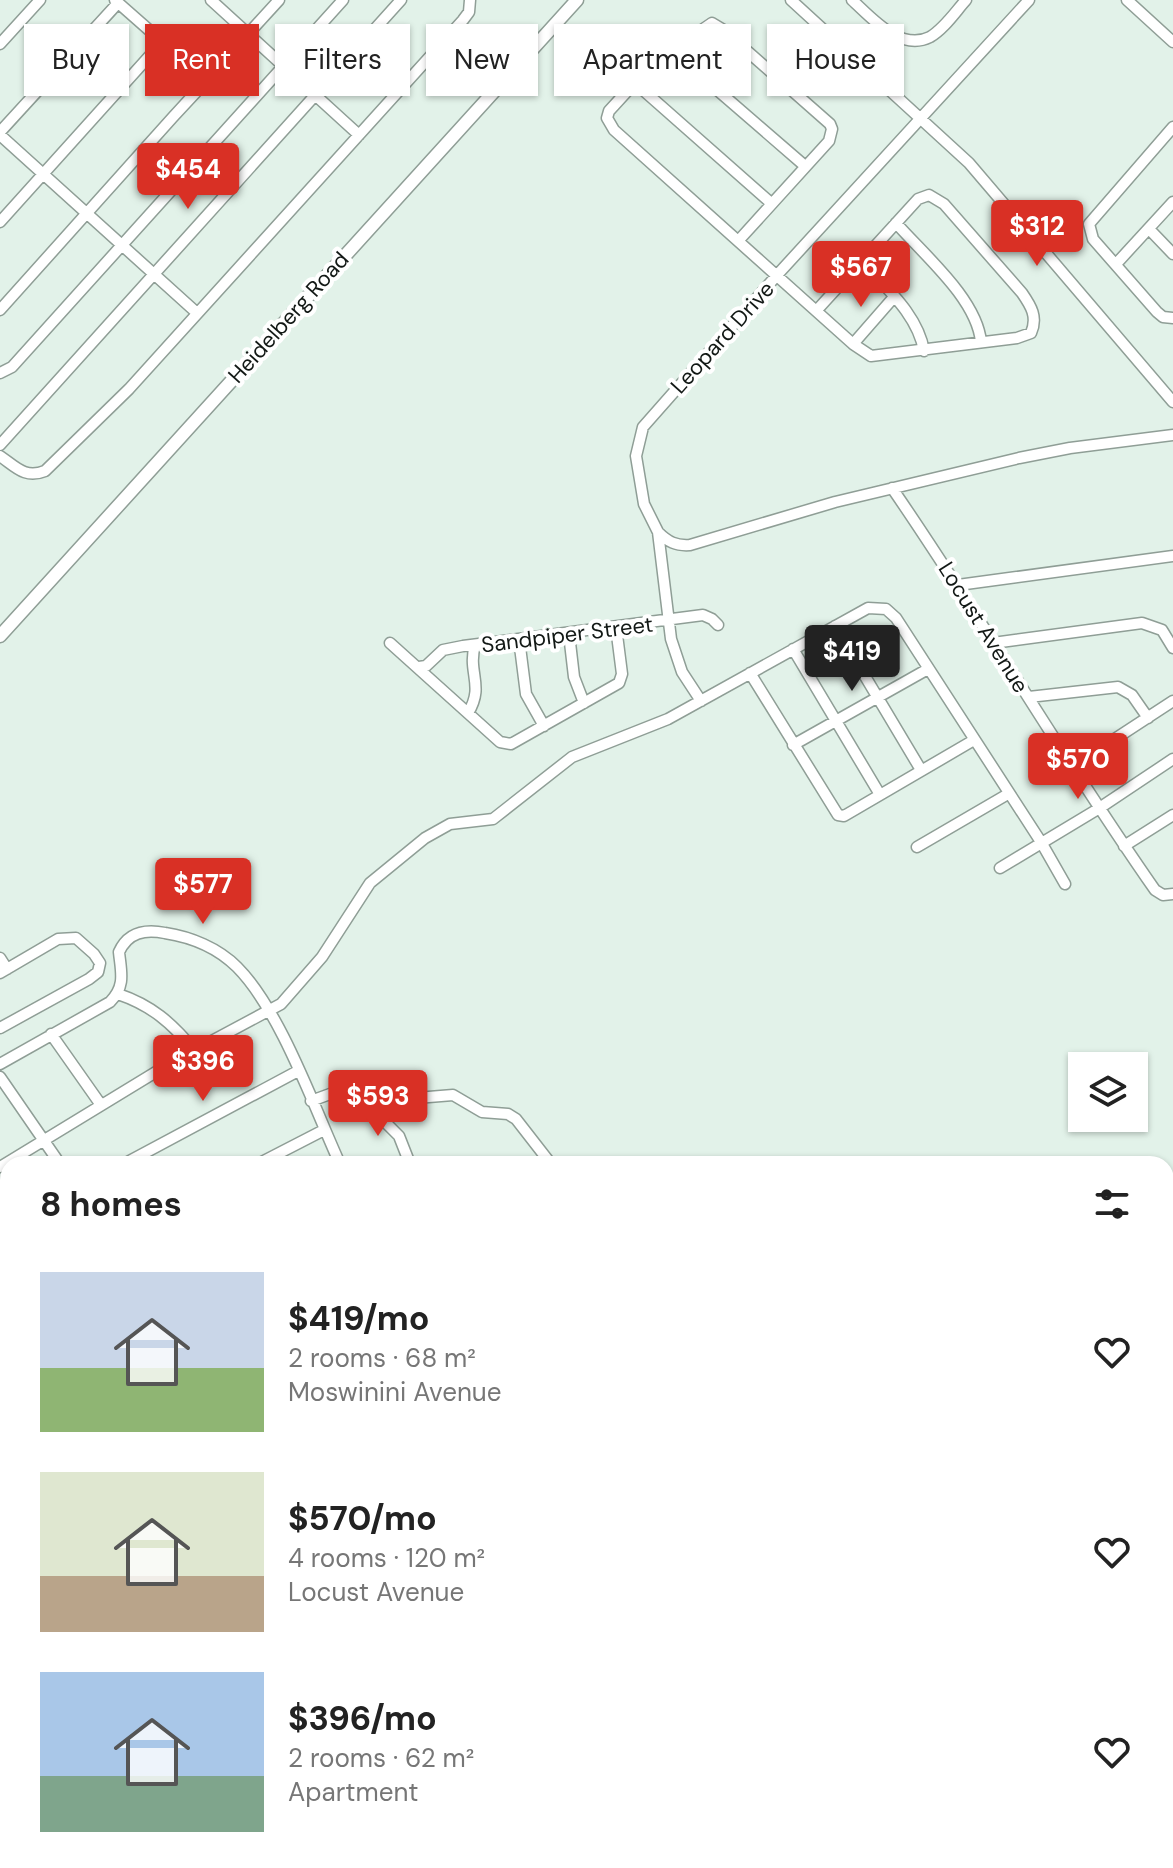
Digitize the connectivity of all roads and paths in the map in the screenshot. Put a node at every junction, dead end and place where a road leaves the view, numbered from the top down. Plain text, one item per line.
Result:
1 (40, 0) edge
2 (211, 0) edge
3 (279, 0) edge
4 (343, 0) edge
5 (401, 0) edge
6 (470, 0) edge
7 (577, 0) edge
8 (791, 0) edge
9 (852, 0) edge
10 (966, 0) edge
11 (1029, 0) edge
12 (1127, 0) edge
13 (116, 1) edge
14 (237, 24) edge
15 (257, 24) edge
16 (322, 24) edge
17 (380, 24) edge
18 (145, 27) edge
19 (1173, 42) edge
20 (0, 44) edge
21 (259, 44) edge
22 (751, 55) edge
23 (275, 58) edge
24 (145, 61) edge
25 (275, 76) edge
26 (192, 96) edge
27 (315, 96) edge
28 (317, 96) edge
29 (623, 96) edge
30 (650, 96) edge
31 (724, 96) edge
32 (919, 118) junction
33 (1173, 127) edge
34 (0, 134) edge
35 (359, 135) junction
36 (805, 166) junction
37 (43, 174) junction
38 (1173, 202) edge
39 (771, 203) junction
40 (87, 213) junction
41 (0, 222) edge
42 (896, 223) junction
43 (1149, 229) junction
44 (739, 240) junction
45 (122, 245) junction
46 (1173, 254) edge
47 (862, 261) junction
48 (1116, 264) junction
49 (154, 274) junction
50 (778, 274) junction
51 (894, 297) junction
52 (0, 310) edge
53 (817, 310) junction
54 (197, 313) junction
55 (1173, 318) edge
56 (981, 342) junction
57 (853, 344) junction
58 (924, 351) junction
59 (0, 374) edge
60 (1173, 402) edge
61 (1173, 435) edge
62 (0, 445) edge
63 (0, 456) edge
64 (892, 488) junction
65 (658, 532) junction
66 (1173, 556) edge
67 (958, 585) junction
68 (668, 621) junction
69 (718, 625) dead end
70 (835, 626) junction
71 (616, 627) junction
72 (569, 634) junction
73 (0, 636) edge
74 (519, 639) junction
75 (390, 643) dead end
76 (993, 643) junction
77 (475, 645) junction
78 (1173, 648) edge
79 (793, 649) junction
80 (419, 667) junction
81 (928, 669) junction
82 (750, 673) junction
83 (1029, 697) junction
84 (878, 698) junction
85 (701, 701) junction
86 (1173, 701) edge
87 (584, 703) junction
88 (468, 713) junction
89 (1148, 718) junction
90 (835, 721) junction
91 (544, 726) junction
92 (974, 740) junction
93 (793, 745) junction
94 (1173, 759) edge
95 (1072, 767) junction
96 (921, 770) junction
97 (879, 793) junction
98 (1008, 794) junction
99 (1098, 809) junction
100 (1173, 815) edge
101 (1041, 842) junction
102 (1124, 846) junction
103 (917, 847) dead end
104 (1000, 868) dead end
105 (1065, 884) dead end
106 (1173, 894) edge
107 (0, 958) edge
108 (3, 971) edge
109 (118, 994) junction
110 (269, 1010) junction
111 (0, 1028) edge
112 (51, 1034) junction
113 (194, 1050) junction
114 (0, 1064) edge
115 (298, 1071) junction
116 (0, 1077) edge
117 (311, 1101) junction
118 (376, 1101) junction
119 (101, 1105) junction
120 (324, 1130) junction
121 (42, 1139) junction
122 (16, 1156) edge
123 (54, 1156) edge
124 (139, 1156) edge
125 (274, 1156) edge
126 (336, 1156) edge
127 (407, 1156) edge
128 (545, 1156) edge

1 - 20 street
2 - 14 street
3 - 15 street
4 - 16 street
5 - 17 street
6 - 35 street
7 - 73 main road, Heidelberg Road
8 - 32 street
9 - 10 street
11 - 32 street, Leopard Drive
12 - 19 street
13 - 18 street
13 - 34 street
21 - 23 street
22 - 36 street
24 - 37 street
25 - 45 street
26 - 40 street
27 - 49 street
28 - 35 street
29 - 44 street
30 - 39 street
31 - 36 street
32 - 50 street, Leopard Drive
32 - 60 street
33 - 48 street
34 - 37 street
35 - 54 street
36 - 39 street
37 - 40 street
37 - 41 street
38 - 43 street
39 - 44 street
40 - 45 street
40 - 52 street
42 - 47 street
42 - 56 street
42 - 56 street
43 - 46 street
43 - 48 street
44 - 50 street
45 - 49 street
45 - 59 street
47 - 51 street
47 - 53 street
48 - 55 street
49 - 54 street
49 - 62 street
50 - 53 street
50 - 65 street, Leopard Drive
51 - 57 street
51 - 58 street
53 - 57 street
54 - 63 street
56 - 58 street
57 - 58 street
61 - 64 street
64 - 65 street
64 - 67 street, Locust Avenue
65 - 68 street, Leopard Drive
66 - 67 street
67 - 76 street, Locust Avenue
68 - 69 street, Sandpiper Street
68 - 71 street, Sandpiper Street
68 - 85 street, Leopard Drive
70 - 79 street
70 - 81 street
70 - 84 street
71 - 72 street, Sandpiper Street
71 - 87 street
72 - 74 street, Sandpiper Street
72 - 87 street
74 - 77 street, Sandpiper Street
74 - 91 street
75 - 80 street
76 - 78 street
76 - 83 street, Locust Avenue
77 - 80 street, Sandpiper Street
77 - 88 street
79 - 82 street
79 - 90 street
80 - 88 street
81 - 84 street
81 - 92 street
82 - 85 street
82 - 93 street
83 - 89 street
83 - 95 street, Locust Avenue
84 - 90 street
84 - 96 street
85 - 110 street
86 - 89 street
87 - 91 street
88 - 91 street
89 - 95 street
90 - 93 street
90 - 97 street
92 - 96 street
92 - 98 street
93 - 97 street
94 - 99 street
95 - 99 street, Locust Avenue
96 - 97 street
98 - 101 street
98 - 103 street
99 - 101 street
99 - 102 street, Locust Avenue
100 - 102 street
101 - 104 street
101 - 105 street
102 - 106 street, Locust Avenue
107 - 108 street
108 - 111 street
109 - 110 street
109 - 112 street
109 - 113 street
110 - 113 street
110 - 115 street
112 - 114 street
112 - 119 street
113 - 119 street
115 - 117 street
115 - 124 street
116 - 121 street
117 - 118 street
117 - 120 street
118 - 127 street
118 - 128 street
119 - 121 street
120 - 125 street
120 - 126 street
121 - 122 street
121 - 123 street

